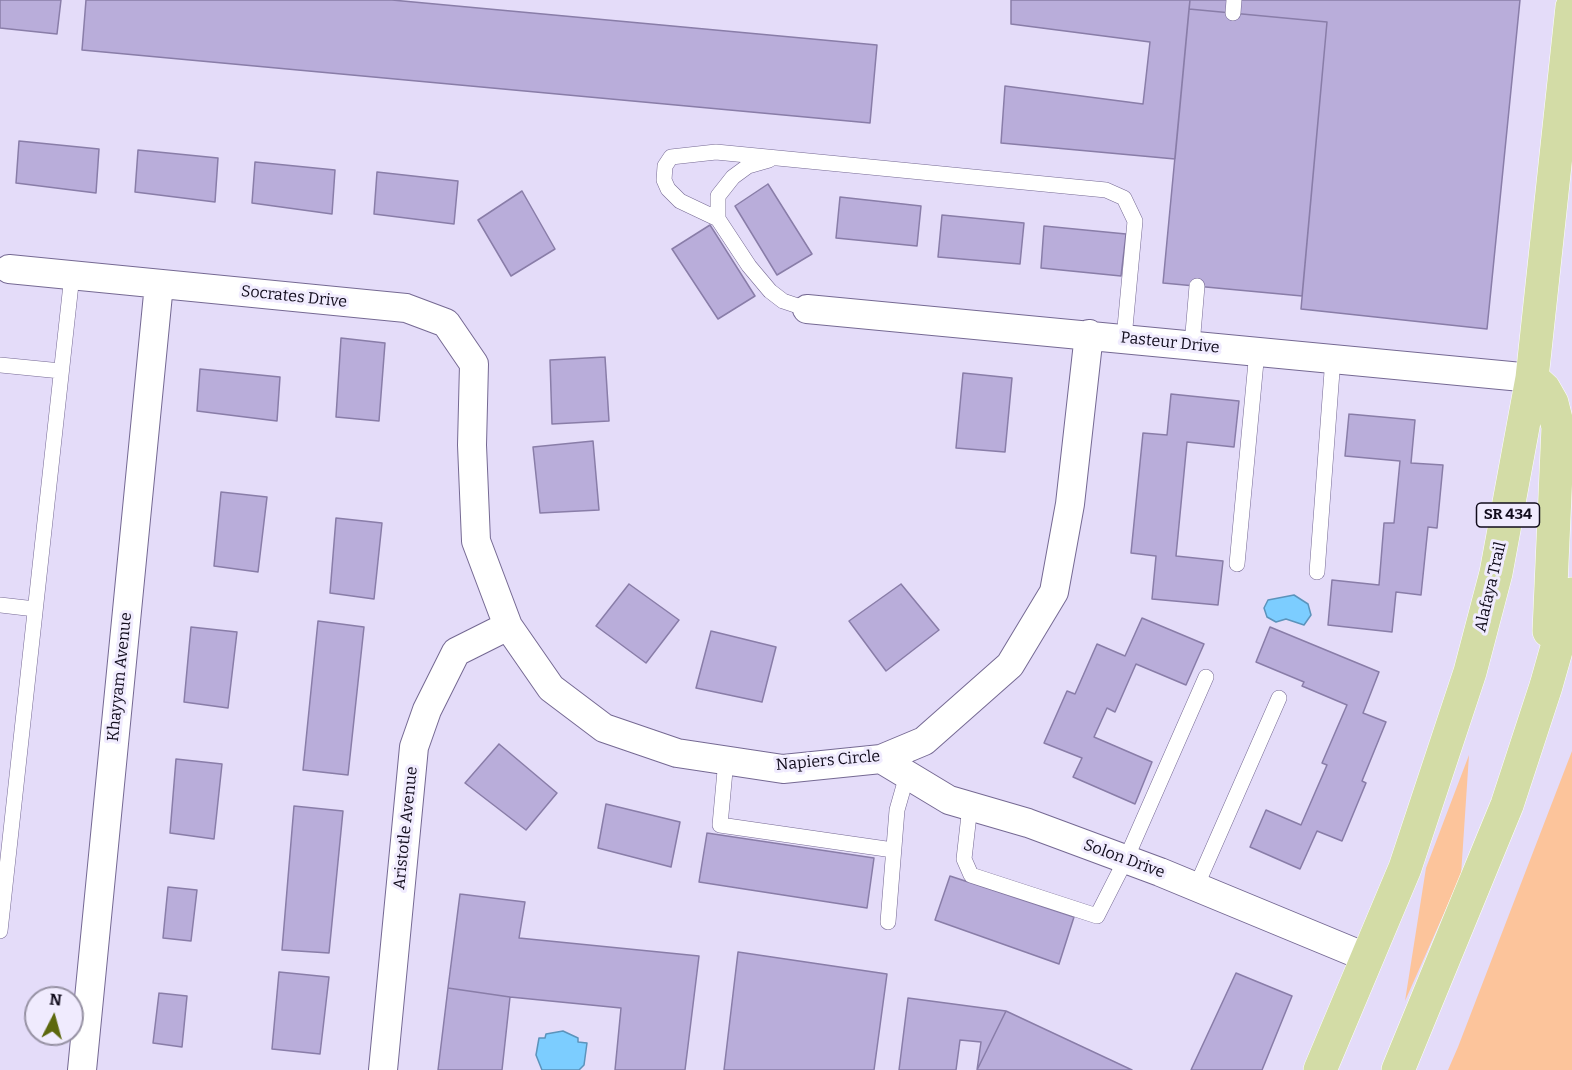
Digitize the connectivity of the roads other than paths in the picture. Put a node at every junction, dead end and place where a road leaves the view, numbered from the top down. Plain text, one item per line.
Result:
1 (1572, 7) edge
2 (776, 158) junction
3 (718, 219) junction
4 (9, 269) dead end
5 (72, 275) junction
6 (159, 284) junction
7 (1197, 286) dead end
8 (807, 309) joint
9 (1089, 334) junction
10 (1125, 338) junction
11 (1192, 345) junction
12 (1257, 351) junction
13 (1333, 358) junction
14 (0, 365) edge
15 (62, 371) junction
16 (1532, 378) junction
17 (472, 445) joint
18 (1237, 564) dead end
19 (1317, 572) dead end
20 (1572, 594) edge
21 (0, 605) edge
22 (35, 609) junction
23 (508, 626) junction
24 (1206, 677) dead end
25 (1546, 687) junction
26 (1280, 698) dead end
27 (881, 759) junction
28 (726, 760) junction
29 (907, 775) junction
30 (970, 806) junction
31 (893, 850) junction
32 (4, 856) edge
33 (1126, 859) junction
34 (1196, 887) junction
35 (888, 922) dead end
36 (0, 931) edge
37 (1368, 958) junction
38 (82, 1070) edge
39 (383, 1070) edge
40 (1320, 1070) edge
41 (1398, 1070) edge

1 - 16 main road, Alafaya Trail / SR 434
2 - 3 lane
2 - 3 lane
2 - 10 lane
3 - 8 lane
4 - 5 street, Socrates Drive
5 - 6 street, Socrates Drive
5 - 15 lane
6 - 17 street, Socrates Drive
6 - 38 street, Khayyam Avenue
7 - 11 lane
8 - 9 street, Pasteur Drive
9 - 10 street, Pasteur Drive
9 - 27 street, Napiers Circle
10 - 11 street, Pasteur Drive
11 - 12 street, Pasteur Drive
12 - 13 street, Pasteur Drive
12 - 18 lane
13 - 16 street, Pasteur Drive
13 - 19 lane
14 - 15 lane
15 - 22 lane
16 - 25 main road
16 - 37 main road, Alafaya Trail / SR 434
17 - 23 street, Napiers Circle
20 - 25 main road
21 - 22 lane
22 - 32 lane
23 - 28 street, Napiers Circle
23 - 39 street, Aristotle Avenue
24 - 33 lane
25 - 41 main road
26 - 34 lane
27 - 28 street, Napiers Circle
27 - 29 street, Solon Drive
28 - 31 lane
29 - 30 street, Solon Drive
29 - 31 lane
30 - 33 street, Solon Drive
30 - 33 lane
31 - 35 lane
32 - 36 lane
33 - 34 street, Solon Drive
34 - 37 street, Solon Drive
37 - 40 main road, Alafaya Trail / SR 434

